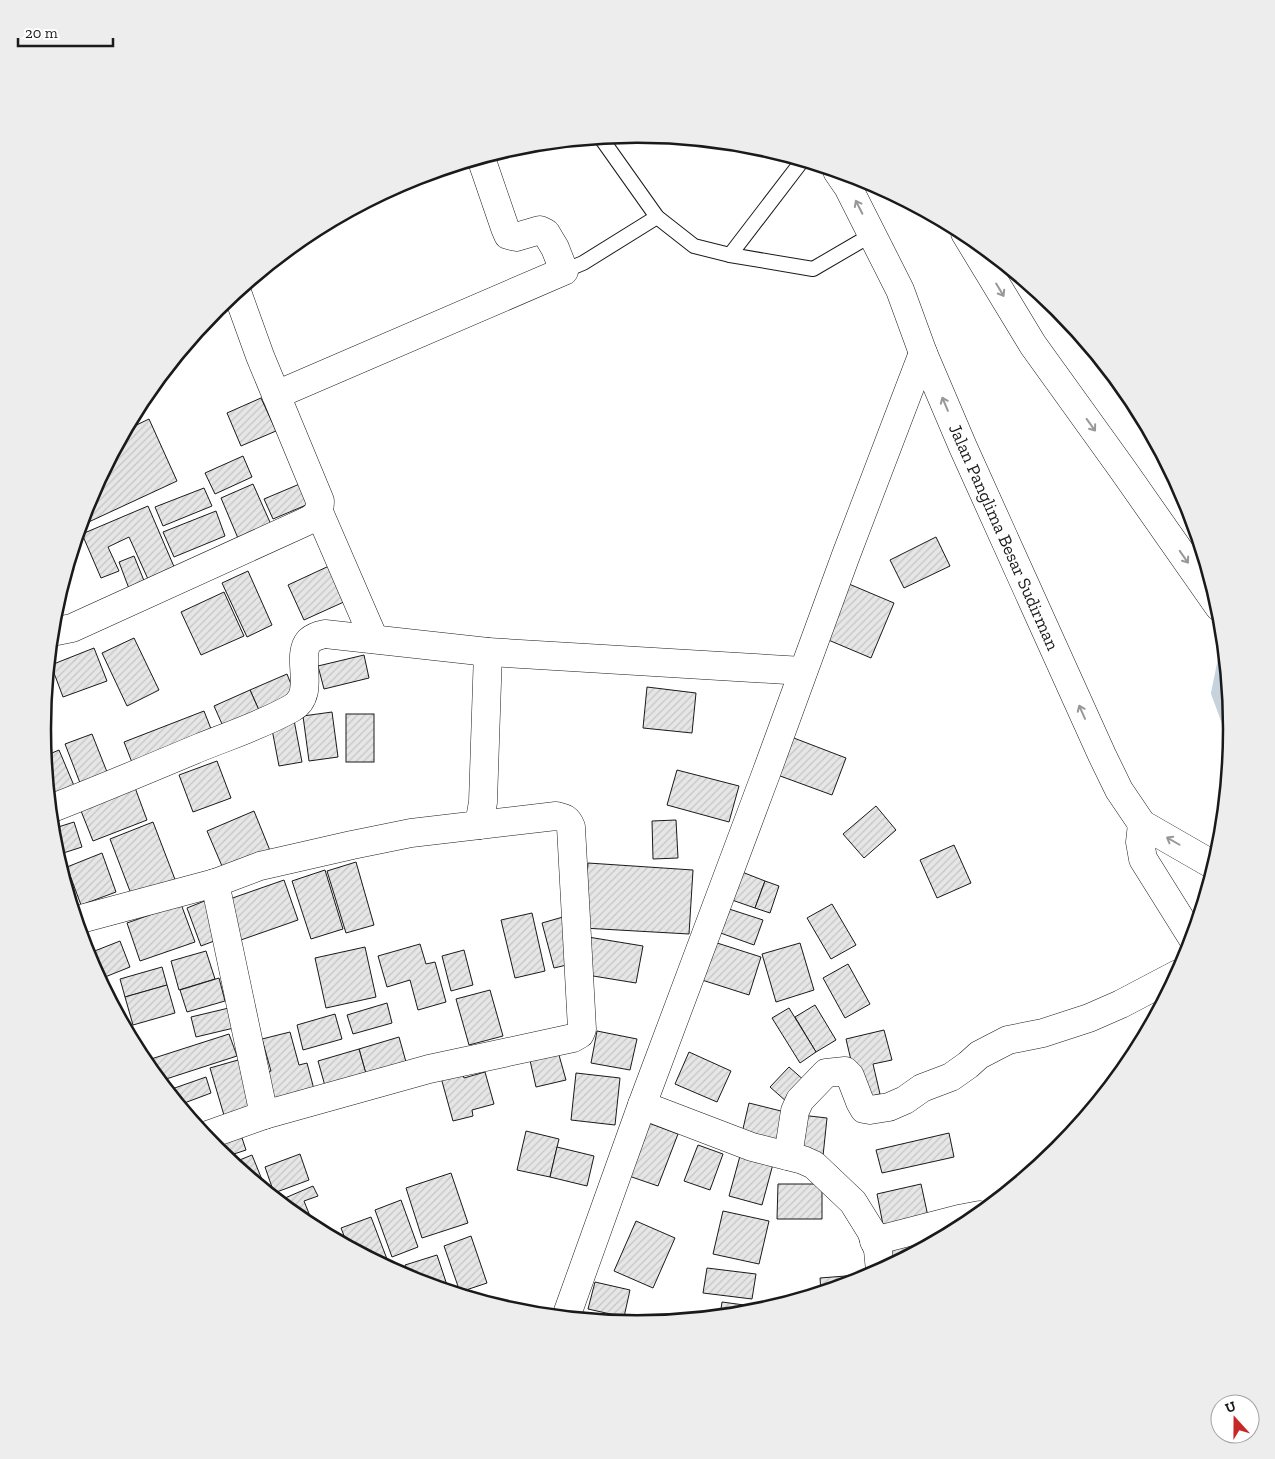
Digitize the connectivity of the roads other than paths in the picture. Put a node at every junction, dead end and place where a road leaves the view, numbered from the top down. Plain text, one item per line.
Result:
1 (606, 145) edge
2 (483, 164) edge
3 (798, 166) edge
4 (844, 181) edge
5 (657, 217) junction
6 (872, 234) junction
7 (976, 251) edge
8 (730, 255) junction
9 (564, 271) junction
10 (240, 299) edge
11 (923, 353) junction
12 (276, 395) junction
13 (319, 512) junction
14 (1206, 589) edge
15 (60, 630) edge
16 (374, 639) junction
17 (488, 652) junction
18 (803, 671) junction
19 (56, 807) edge
20 (1142, 824) junction
21 (479, 825) junction
22 (1208, 862) edge
23 (215, 883) junction
24 (82, 919) edge
25 (1188, 931) edge
26 (1167, 980) edge
27 (642, 1105) junction
28 (264, 1115) junction
29 (213, 1133) edge
30 (788, 1156) junction
31 (962, 1217) edge
32 (874, 1240) junction
33 (879, 1263) edge
34 (568, 1312) edge

1 - 5 lane
2 - 9 street
3 - 8 lane
6 -> 4 street, Jalan Panglima Besar Sudirman
5 - 8 lane
5 - 9 lane
6 - 8 lane
6 - 11 street, Jalan Panglima Besar Sudirman
7 -> 14 street
9 - 12 street
10 - 12 street
11 - 18 street
20 -> 11 street, Jalan Panglima Besar Sudirman
12 - 13 street
13 - 15 street
13 - 16 street
16 - 17 street
16 - 19 street
17 - 18 street
17 - 21 street
18 - 27 street
22 -> 20 street, Jalan Panglima Besar Sudirman
20 - 25 street
21 - 23 street
21 - 28 street
23 - 24 street
23 - 28 street
26 - 30 street
27 - 30 street
27 - 34 street
28 - 29 street
30 - 32 street
31 - 32 street
32 - 33 street

